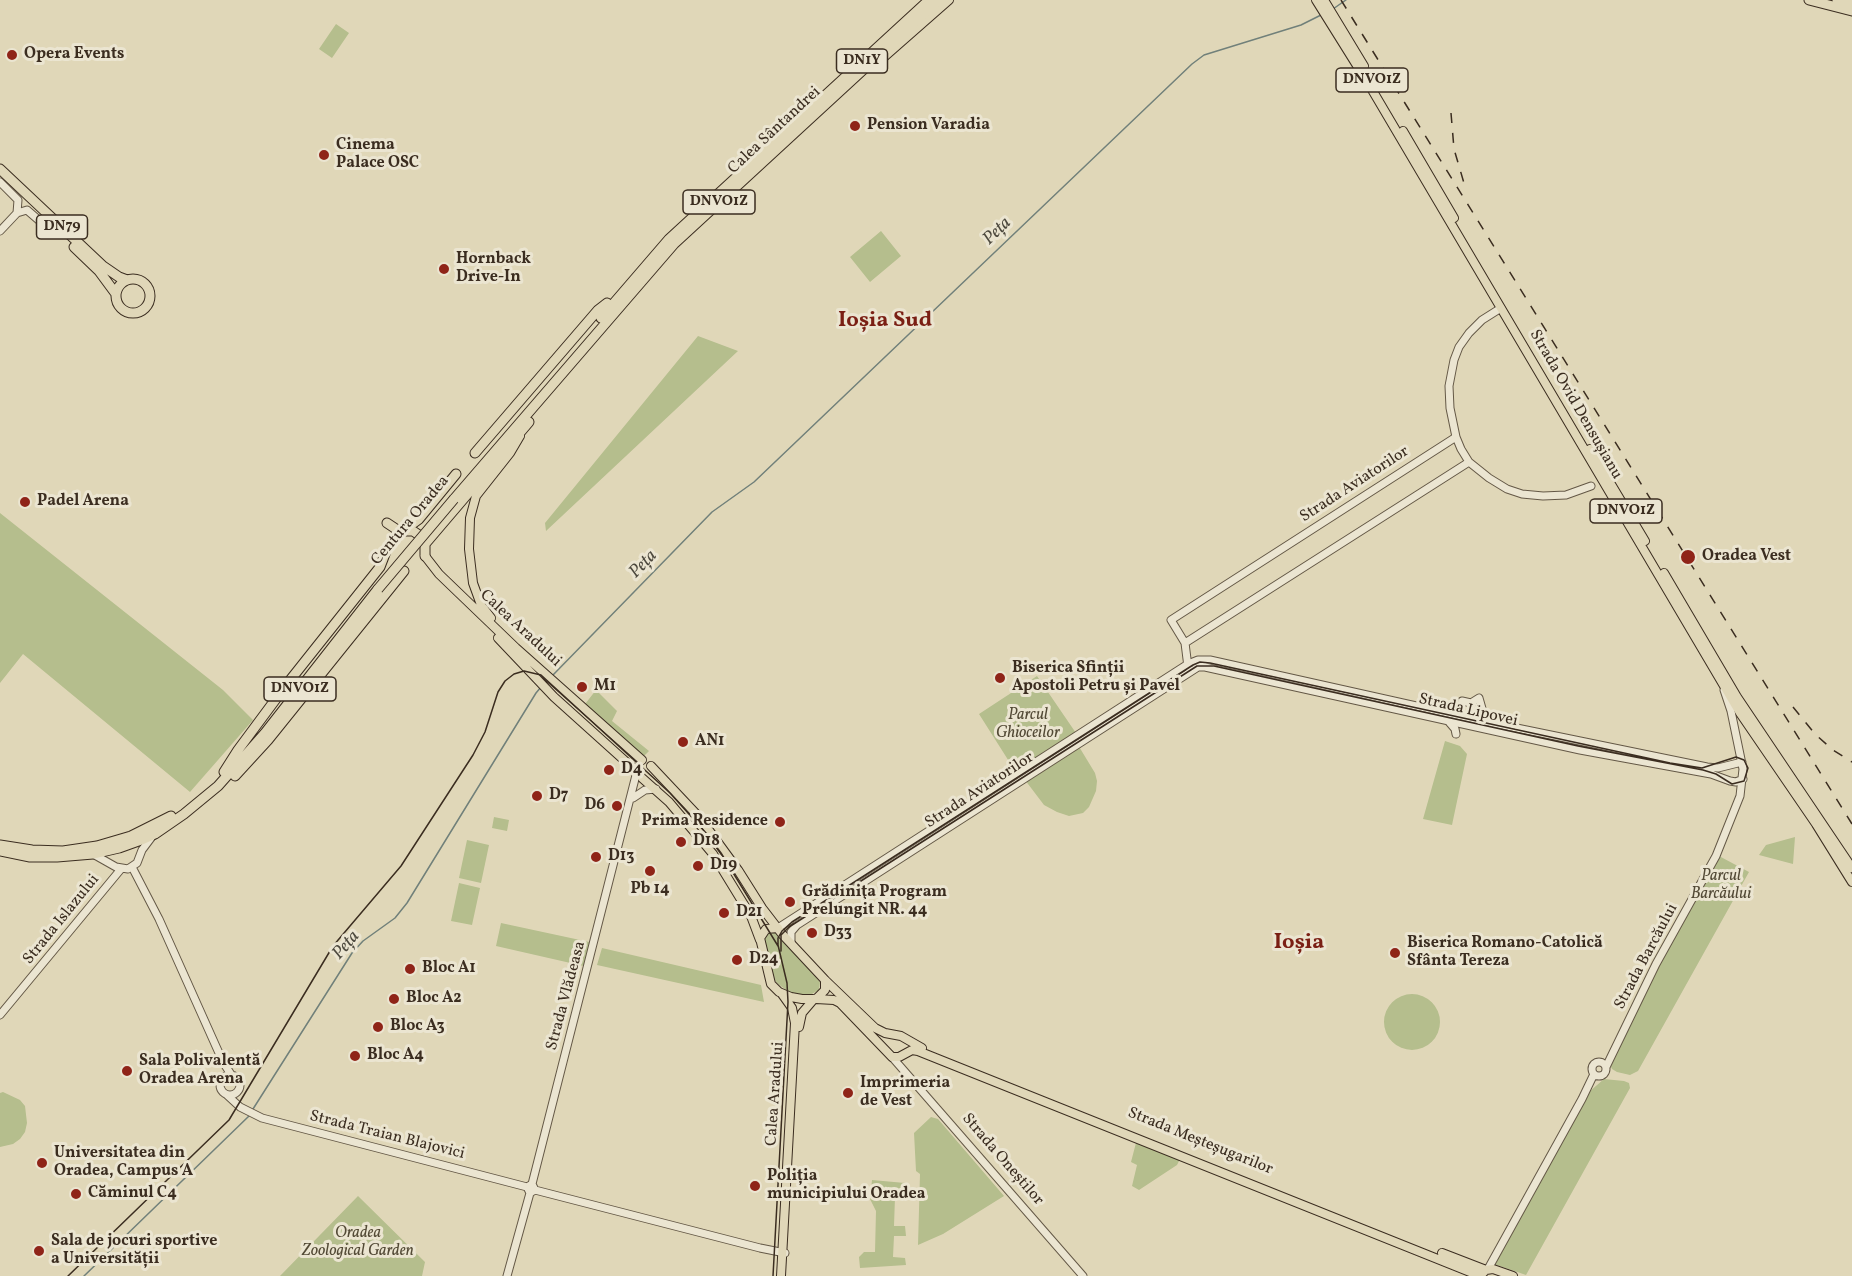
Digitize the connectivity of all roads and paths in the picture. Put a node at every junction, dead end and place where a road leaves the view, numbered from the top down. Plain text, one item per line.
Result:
1 (923, 0) edge
2 (929, 0) edge
3 (939, 0) edge
4 (949, 0) edge
5 (1809, 0) edge
6 (1837, 0) edge
7 (1319, 1) edge
8 (1852, 3) edge
9 (1852, 11) edge
10 (1330, 15) junction
11 (843, 88) junction
12 (796, 123) junction
13 (0, 169) edge
14 (0, 176) edge
15 (0, 182) edge
16 (17, 213) junction
17 (0, 231) edge
18 (59, 233) junction
19 (127, 280) junction
20 (623, 291) junction
21 (116, 294) junction
22 (1501, 308) junction
23 (603, 325) junction
24 (523, 429) junction
25 (1456, 436) junction
26 (475, 453) dead end
27 (1469, 462) junction
28 (456, 474) dead end
29 (1591, 486) dead end
30 (452, 498) junction
31 (387, 523) dead end
32 (404, 530) junction
33 (425, 544) junction
34 (385, 554) dead end
35 (425, 556) joint
36 (404, 571) dead end
37 (377, 588) junction
38 (477, 610) junction
39 (507, 640) junction
40 (1185, 643) junction
41 (1188, 664) junction
42 (1188, 673) junction
43 (1719, 679) junction
44 (1458, 715) junction
45 (1448, 721) junction
46 (1493, 723) junction
47 (1456, 734) dead end
48 (642, 760) junction
49 (1742, 762) junction
50 (651, 766) junction
51 (224, 772) junction
52 (638, 775) junction
53 (1743, 779) junction
54 (218, 786) junction
55 (656, 789) junction
56 (633, 798) junction
57 (627, 815) junction
58 (155, 834) junction
59 (0, 845) edge
60 (0, 851) edge
61 (93, 854) junction
62 (132, 867) junction
63 (1852, 868) edge
64 (121, 869) junction
65 (1852, 882) edge
66 (778, 928) junction
67 (760, 940) junction
68 (791, 943) junction
69 (825, 980) junction
70 (779, 992) junction
71 (815, 999) junction
72 (0, 1015) edge
73 (894, 1035) junction
74 (904, 1038) junction
75 (884, 1049) junction
76 (899, 1058) junction
77 (222, 1062) junction
78 (1605, 1065) junction
79 (1597, 1075) junction
80 (232, 1076) junction
81 (221, 1081) junction
82 (238, 1092) junction
83 (227, 1095) junction
84 (244, 1108) junction
85 (531, 1188) junction
86 (784, 1253) junction
87 (1487, 1270) edge
88 (507, 1276) edge
89 (782, 1276) edge
90 (1083, 1276) edge
91 (1513, 1276) edge

1 - 12 main road, DNVO1Z
2 - 12 highway, DN1Y
3 - 11 highway, DN1Y
4 - 11 main road, DNVO1Z
5 - 9 highway
6 - 8 highway
7 - 10 main road, Strada Ovid Densușianu / DNVO1Z
10 - 22 main road, Strada Ovid Densușianu / DNVO1Z
10 - 63 main road, Strada Ovid Densușianu / DNVO1Z
11 - 23 highway, Calea Sântandrei / DNVO1Z
12 - 20 highway, Calea Sântandrei / DNVO1Z
13 - 19 highway, DN79
14 - 18 highway, DN79
15 - 16 street
16 - 17 street
16 - 18 street
18 - 21 highway, DN79
19 - 21 highway
19 - 21 highway, DN79
20 - 26 highway
20 - 30 highway, Centura Oradea / DNVO1Z
22 - 25 street
22 - 43 main road, Strada Ovid Densușianu / DNVO1Z
23 - 24 highway
23 - 30 highway, Centura Oradea / DNVO1Z
24 - 33 highway
24 - 39 main road
25 - 27 street
25 - 40 street, Strada Aviatorilor
27 - 29 street
27 - 40 street
28 - 32 highway
30 - 37 highway, Centura Oradea / DNVO1Z, bridge
31 - 32 highway
32 - 33 highway
33 - 35 highway, Calea Aradului
34 - 51 highway
35 - 38 main road, Calea Aradului
36 - 54 highway
37 - 51 highway, Centura Oradea / DNVO1Z
37 - 54 highway, Centura Oradea / DNVO1Z
38 - 39 main road, Calea Aradului
38 - 52 main road, Calea Aradului
39 - 48 main road, Calea Aradului
40 - 41 street, Strada Aviatorilor
41 - 42 street, Strada Aviatorilor
41 - 44 street, Strada Lipovei
41 - 66 street, Strada Aviatorilor
42 - 45 street, Strada Lipovei
42 - 68 street, Strada Aviatorilor
43 - 49 street, Strada Barcăului
43 - 65 main road, Strada Ovid Densușianu / DNVO1Z
44 - 46 street, Strada Lipovei
44 - 46 street
45 - 47 street
45 - 53 street, Strada Lipovei
46 - 49 street, Strada Lipovei
48 - 50 main road, Calea Aradului
48 - 52 main road
49 - 53 street, Strada Barcăului
50 - 52 main road
50 - 66 main road, Calea Aradului
51 - 59 highway, DNVO1Z
52 - 55 main road, Calea Aradului
52 - 56 street, Strada Vlădeasa
52 - 57 street, Strada Vlădeasa
53 - 78 street, Strada Barcăului
54 - 58 highway, DNVO1Z
55 - 56 street
55 - 67 main road, Calea Aradului
56 - 57 street, Strada Vlădeasa
57 - 85 street, Strada Vlădeasa
58 - 61 highway, DNVO1Z
58 - 62 street
60 - 61 highway, DNVO1Z
61 - 64 street
62 - 64 street
62 - 77 street
64 - 72 street, Strada Islazului
66 - 67 main road
66 - 68 main road, Calea Aradului
67 - 70 main road, Calea Aradului
68 - 69 main road, Calea Aradului
69 - 71 main road, Calea Aradului
69 - 73 main road
70 - 71 main road
70 - 86 main road, Calea Aradului
71 - 75 main road
71 - 86 main road, Calea Aradului
73 - 74 main road
73 - 75 main road
74 - 76 main road
74 - 87 main road, Strada Meșteșugarilor
75 - 76 main road
76 - 87 main road, Strada Meșteșugarilor
76 - 90 street, Strada Oneștilor
77 - 80 street
77 - 81 street
78 - 79 street
78 - 79 street
79 - 87 street
80 - 81 street
80 - 82 street
81 - 83 street
82 - 83 street
82 - 84 street
83 - 84 street, Strada Traian Blajovici
84 - 85 street, Strada Traian Blajovici
85 - 86 street, Strada Traian Blajovici
85 - 88 street, Strada Vlădeasa
86 - 89 main road, Calea Aradului
87 - 91 main road

